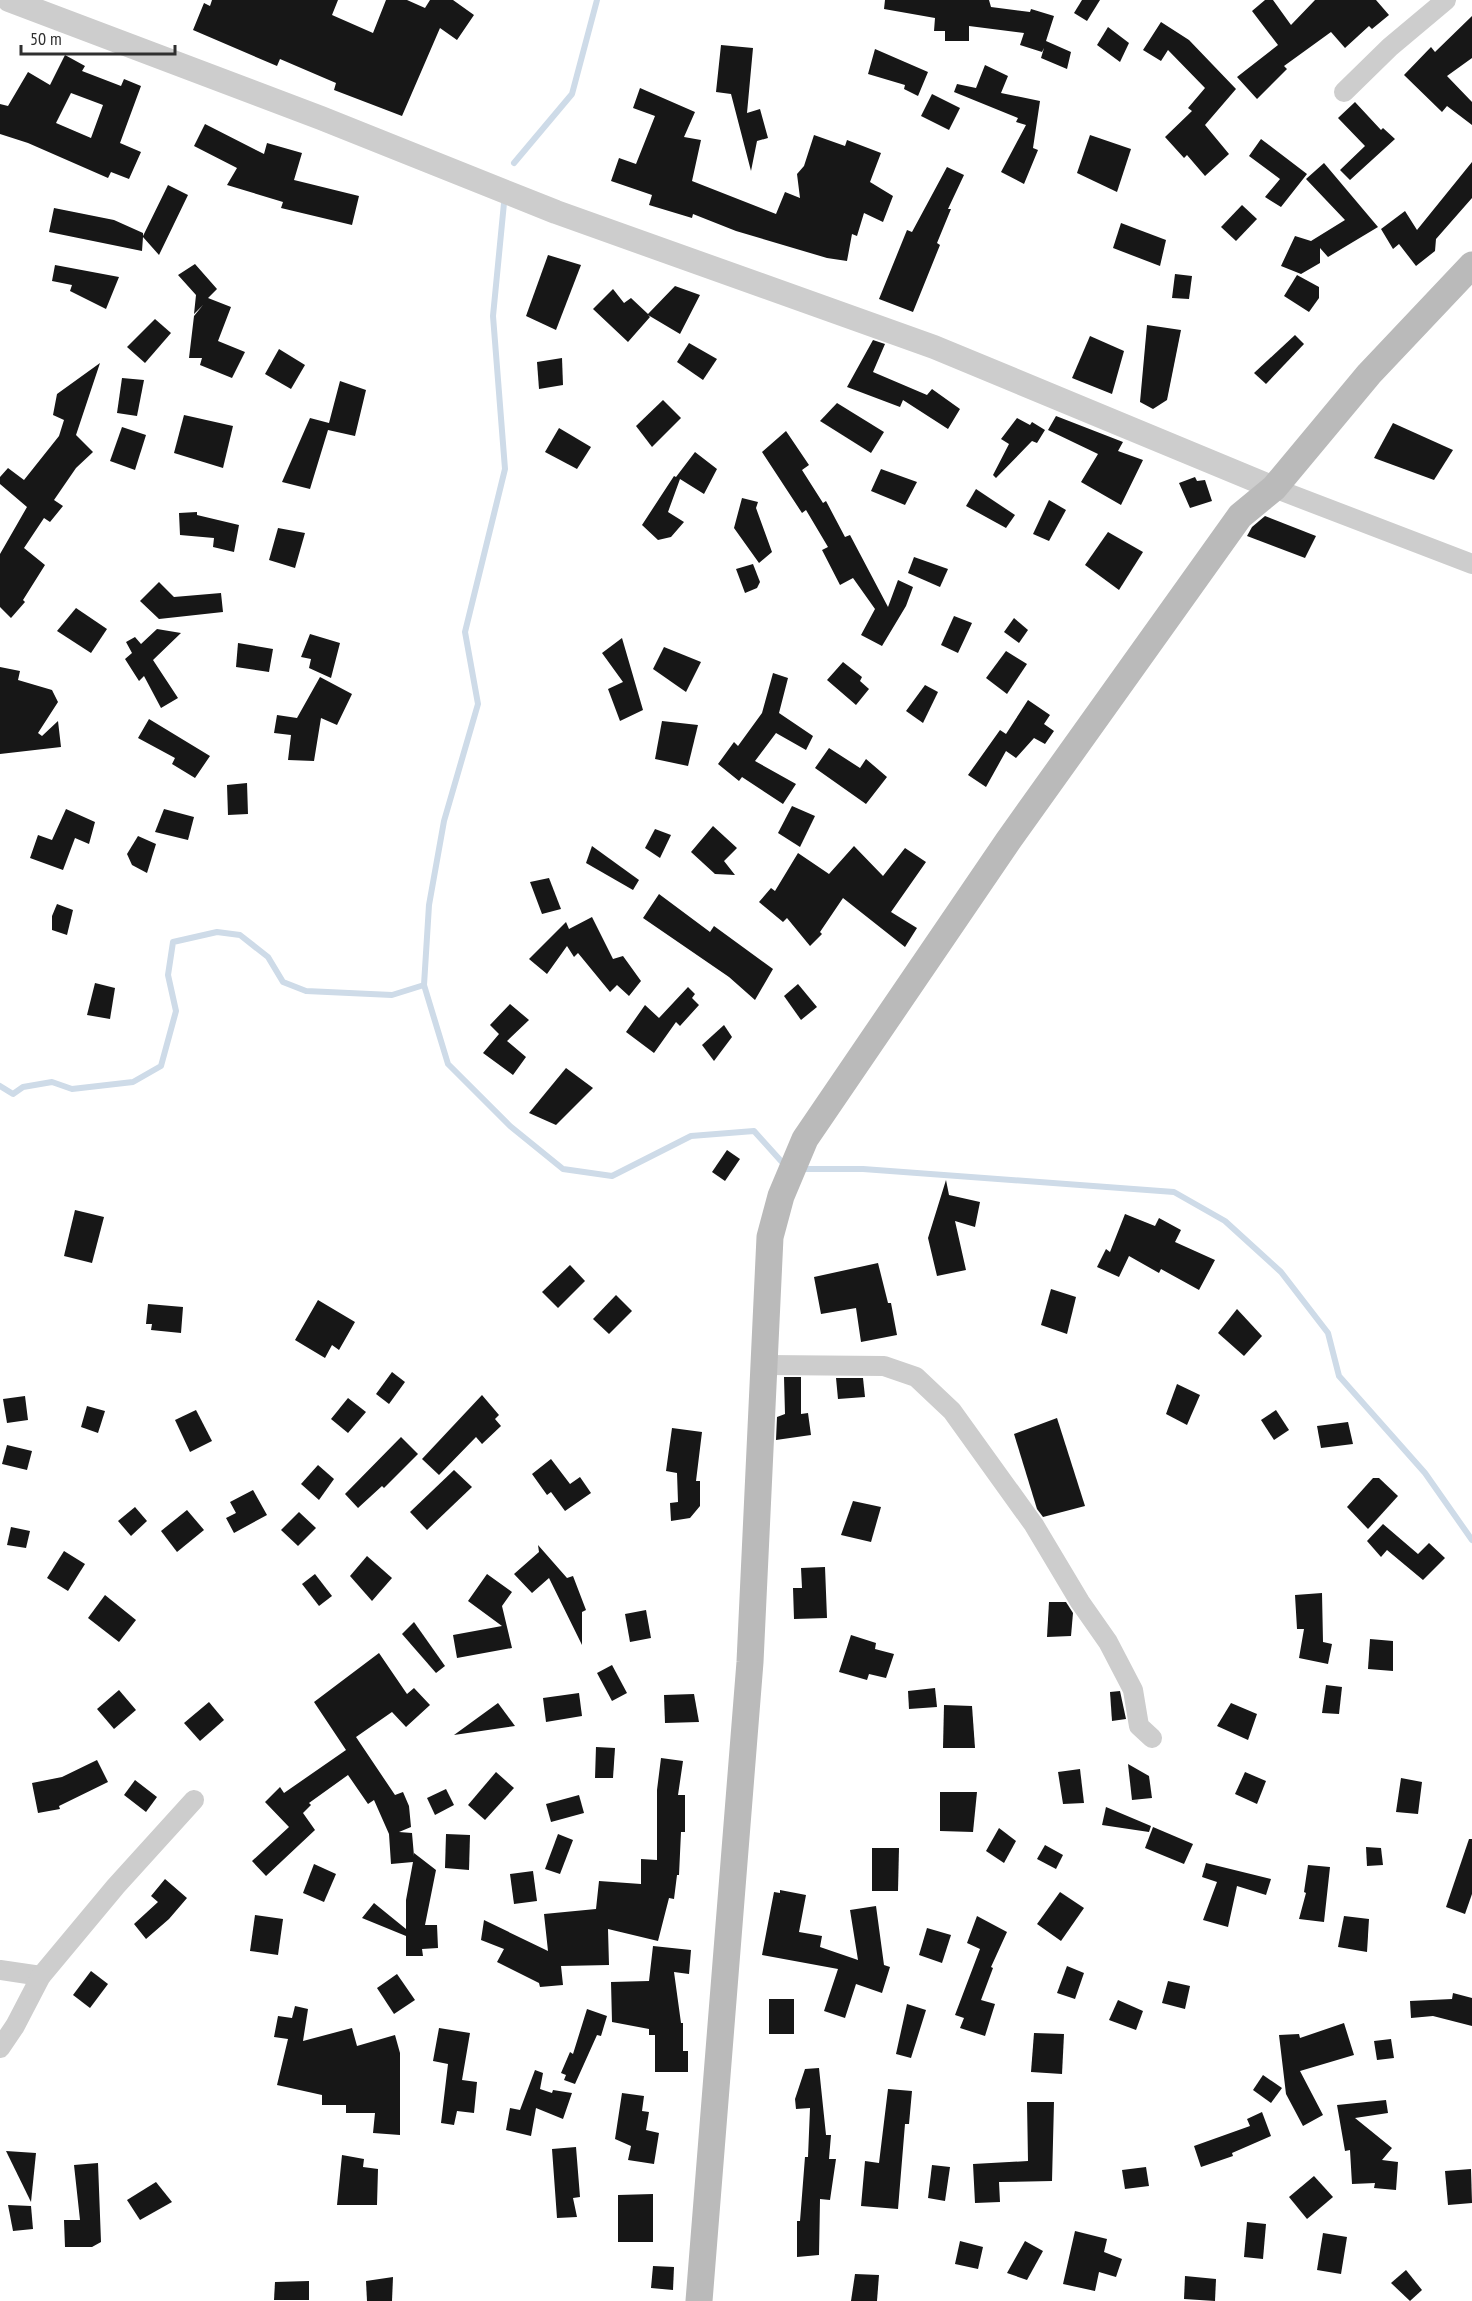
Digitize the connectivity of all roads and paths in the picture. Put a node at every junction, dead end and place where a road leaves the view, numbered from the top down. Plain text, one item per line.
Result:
1 (9, 0) edge
2 (1446, 0) edge
3 (1344, 92) dead end
4 (1472, 266) edge
5 (1274, 488) junction
6 (1472, 564) edge
7 (766, 1365) junction
8 (1152, 1738) dead end
9 (194, 1800) dead end
10 (0, 1970) edge
11 (41, 1977) junction
12 (0, 2048) edge
13 (699, 2301) edge

1 - 5 street
2 - 3 street
4 - 5 main road
5 - 6 street
5 - 7 main road
7 - 8 street
7 - 13 main road
9 - 11 street
10 - 11 street
11 - 12 street

